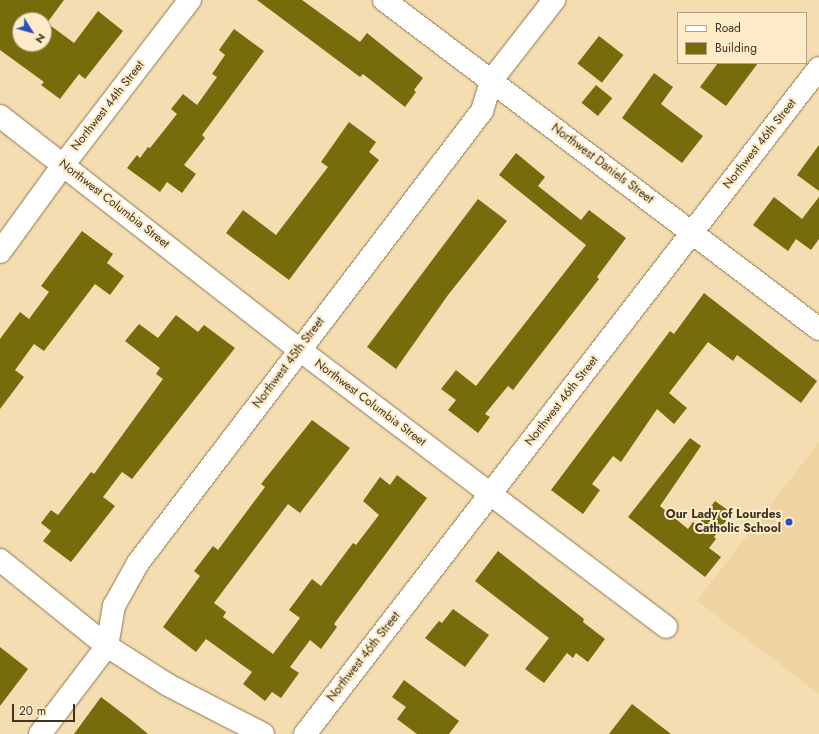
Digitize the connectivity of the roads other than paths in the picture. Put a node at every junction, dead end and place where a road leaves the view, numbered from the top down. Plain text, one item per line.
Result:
1 (190, 0) edge
2 (384, 0) edge
3 (554, 0) edge
4 (819, 68) edge
5 (491, 81) junction
6 (0, 116) edge
7 (64, 164) junction
8 (692, 232) junction
9 (0, 252) edge
10 (819, 329) edge
11 (300, 350) junction
12 (490, 494) junction
13 (0, 560) edge
14 (666, 627) dead end
15 (107, 646) junction
16 (40, 734) edge
17 (263, 734) edge
18 (305, 734) edge

1 - 7 street, Northwest 44th Street
2 - 5 street, Northwest Daniels Street
3 - 5 street, Northwest 45th Street
4 - 8 street, Northwest 46th Street
5 - 8 street, Northwest Daniels Street
5 - 11 street, Northwest 45th Street
6 - 7 street, Northwest Columbia Street
7 - 9 street, Northwest 44th Street
7 - 11 street, Northwest Columbia Street
8 - 10 street, Northwest Daniels Street
8 - 12 street, Northwest 46th Street
11 - 12 street, Northwest Columbia Street
11 - 15 street, Northwest 45th Street
12 - 14 street, Northwest Columbia Street
12 - 18 street, Northwest 46th Street
13 - 15 street
15 - 16 street, Northwest 45th Street
15 - 17 street

